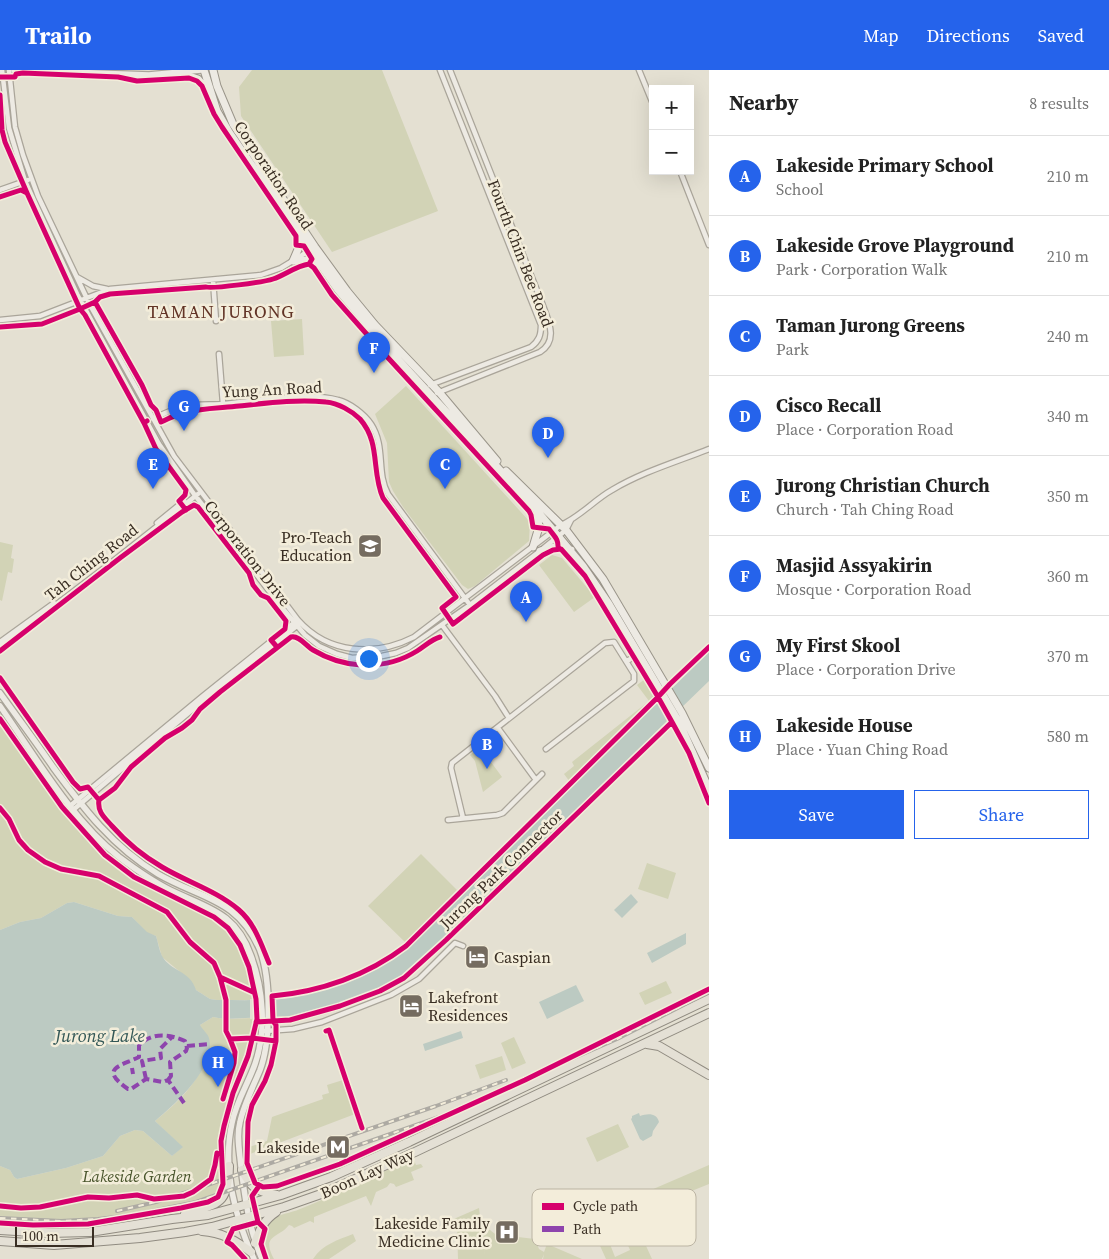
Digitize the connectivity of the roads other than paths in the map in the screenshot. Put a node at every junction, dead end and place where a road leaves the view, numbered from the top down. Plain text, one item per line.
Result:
1 (2, 70) edge
2 (8, 70) edge
3 (14, 70) edge
4 (203, 70) edge
5 (213, 70) edge
6 (440, 70) edge
7 (450, 70) edge
8 (639, 70) edge
9 (180, 73) junction
10 (649, 94) edge
11 (212, 97) junction
12 (682, 175) edge
13 (32, 179) junction
14 (25, 181) junction
15 (0, 190) edge
16 (300, 236) junction
17 (709, 245) edge
18 (312, 249) junction
19 (292, 261) junction
20 (320, 266) junction
21 (76, 276) junction
22 (213, 280) junction
23 (110, 289) junction
24 (86, 298) junction
25 (81, 301) junction
26 (0, 320) edge
27 (216, 321) dead end
28 (219, 354) dead end
29 (428, 386) junction
30 (435, 394) junction
31 (223, 404) junction
32 (154, 418) junction
33 (147, 421) junction
34 (709, 450) edge
35 (200, 491) junction
36 (195, 495) junction
37 (534, 507) junction
38 (563, 528) junction
39 (556, 533) junction
40 (533, 547) junction
41 (571, 550) junction
42 (540, 551) junction
43 (465, 598) junction
44 (470, 605) junction
45 (619, 613) junction
46 (297, 623) junction
47 (442, 625) junction
48 (0, 642) edge
49 (0, 647) edge
50 (638, 652) junction
51 (626, 659) junction
52 (0, 693) edge
53 (666, 693) junction
54 (0, 706) edge
55 (679, 715) junction
56 (509, 718) junction
57 (498, 728) junction
58 (546, 749) dead end
59 (709, 768) edge
60 (542, 774) dead end
61 (536, 780) junction
62 (709, 789) edge
63 (78, 802) junction
64 (71, 808) junction
65 (464, 818) junction
66 (448, 820) dead end
67 (115, 843) junction
68 (110, 849) junction
69 (463, 946) dead end
70 (264, 998) junction
71 (709, 999) edge
72 (709, 1013) edge
73 (265, 1031) junction
74 (645, 1044) junction
75 (709, 1076) edge
76 (229, 1166) junction
77 (242, 1170) junction
78 (282, 1195) junction
79 (247, 1205) junction
80 (284, 1207) junction
81 (236, 1208) junction
82 (250, 1217) junction
83 (172, 1219) junction
84 (240, 1220) junction
85 (0, 1230) edge
86 (185, 1232) junction
87 (1, 1241) edge
88 (255, 1243) junction
89 (252, 1256) edge
90 (262, 1259) edge

1 - 14 street, Corporation Drive
2 - 13 street, Corporation Drive
3 - 9 street
4 - 9 street
4 - 11 main road, Corporation Road
5 - 18 main road, Corporation Road
6 - 29 street, Fourth Chin Bee Road
7 - 30 street, Fourth Chin Bee Road
8 - 10 street
9 - 11 main road
11 - 16 main road, Corporation Road
12 - 17 street
13 - 14 street
13 - 21 street, Corporation Drive
14 - 15 street
14 - 25 street, Corporation Drive
16 - 18 main road, Corporation Road
16 - 19 main road
18 - 19 street
18 - 20 main road, Corporation Road
18 - 29 main road, Corporation Road
19 - 20 main road
19 - 22 street
20 - 29 main road, Corporation Road
21 - 23 street
21 - 24 street, Corporation Drive
22 - 23 street
22 - 27 street
23 - 24 street
24 - 25 street
24 - 32 street, Corporation Drive
25 - 26 street
25 - 33 street, Corporation Drive
28 - 31 street
29 - 30 main road, Corporation Road
30 - 37 main road, Corporation Road
30 - 38 main road, Corporation Road
31 - 32 street, Yung An Road
31 - 43 street, Yung An Road
32 - 33 street, Yung An Road
32 - 35 street, Corporation Drive
33 - 36 street, Corporation Drive
34 - 38 street
35 - 36 street, Tah Ching Road
35 - 46 street, Corporation Drive
36 - 46 street, Corporation Drive
36 - 48 street, Tah Ching Road
36 - 49 street, Tah Ching Road
37 - 39 main road, Corporation Road
37 - 40 main road
38 - 39 street, Corporation Drive
38 - 39 street, Corporation Drive
38 - 45 main road, Corporation Road
39 - 40 street, Corporation Drive
39 - 41 main road, Corporation Road
39 - 42 street, Corporation Drive
40 - 43 street, Corporation Drive
41 - 42 main road
41 - 45 main road, Corporation Road
42 - 44 street, Corporation Drive
43 - 44 street, Yung An Road
43 - 46 street, Corporation Drive
44 - 47 street, Corporation Drive
45 - 50 main road, Corporation Road
45 - 53 main road, Corporation Road
46 - 47 street, Corporation Drive
46 - 63 street
47 - 56 street
50 - 51 street
50 - 53 main road, Corporation Road
51 - 56 street
51 - 58 street
52 - 63 street
53 - 55 main road, Corporation Road
54 - 64 street
55 - 59 main road, Corporation Road
55 - 62 main road, Corporation Road
56 - 57 street
57 - 61 street
57 - 65 street
60 - 61 street
61 - 65 street
63 - 64 street
63 - 67 street
64 - 68 street
65 - 66 street
67 - 68 street
67 - 70 street
68 - 70 street
69 - 73 street
70 - 73 street
71 - 78 main road, Boon Lay Way
72 - 74 main road, Boon Lay Way
73 - 76 street
73 - 77 street
74 - 75 main road
74 - 80 main road, Boon Lay Way
76 - 81 street
76 - 83 main road
77 - 78 main road
77 - 79 street
78 - 79 main road, Boon Lay Way
79 - 81 main road, Boon Lay Way
79 - 82 street
80 - 82 main road, Boon Lay Way
80 - 88 main road
81 - 83 main road, Boon Lay Way
81 - 84 street
82 - 84 main road, Boon Lay Way
82 - 88 street
83 - 85 main road, Boon Lay Way
84 - 86 main road, Boon Lay Way
84 - 89 street
86 - 87 main road, Boon Lay Way
86 - 89 main road
88 - 90 street

